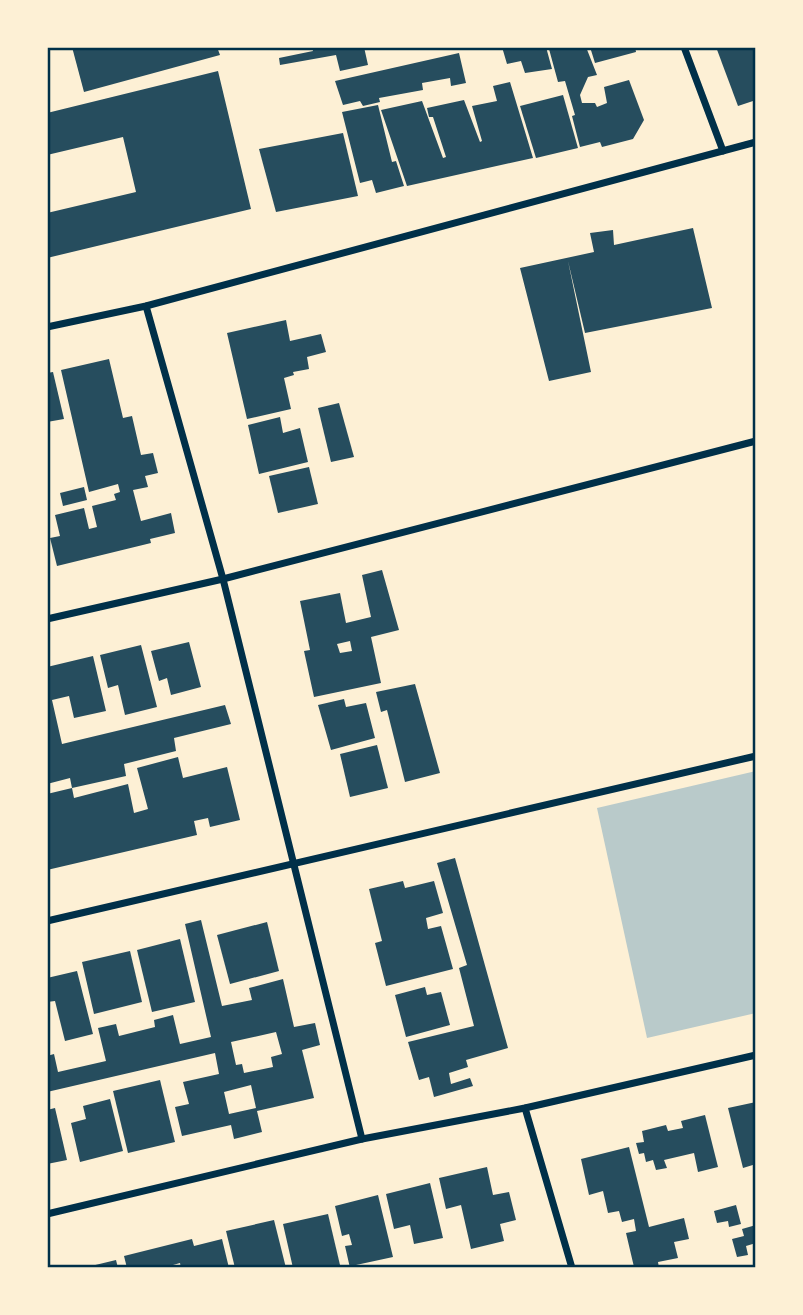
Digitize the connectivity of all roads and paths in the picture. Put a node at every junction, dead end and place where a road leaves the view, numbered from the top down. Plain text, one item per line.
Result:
1 (684, 47) edge
2 (756, 142) edge
3 (723, 151) junction
4 (146, 306) junction
5 (47, 327) edge
6 (756, 441) edge
7 (223, 579) junction
8 (47, 618) edge
9 (756, 756) edge
10 (293, 863) junction
11 (47, 921) edge
12 (756, 1055) edge
13 (525, 1108) junction
14 (362, 1139) junction
15 (47, 1214) edge
16 (572, 1268) edge

1 - 3 street
2 - 3 street
3 - 4 street
4 - 5 street
4 - 7 street
6 - 7 street
7 - 8 street
7 - 10 street
9 - 10 street
10 - 11 street
10 - 14 street
12 - 13 street
13 - 14 street
13 - 16 street
14 - 15 street

